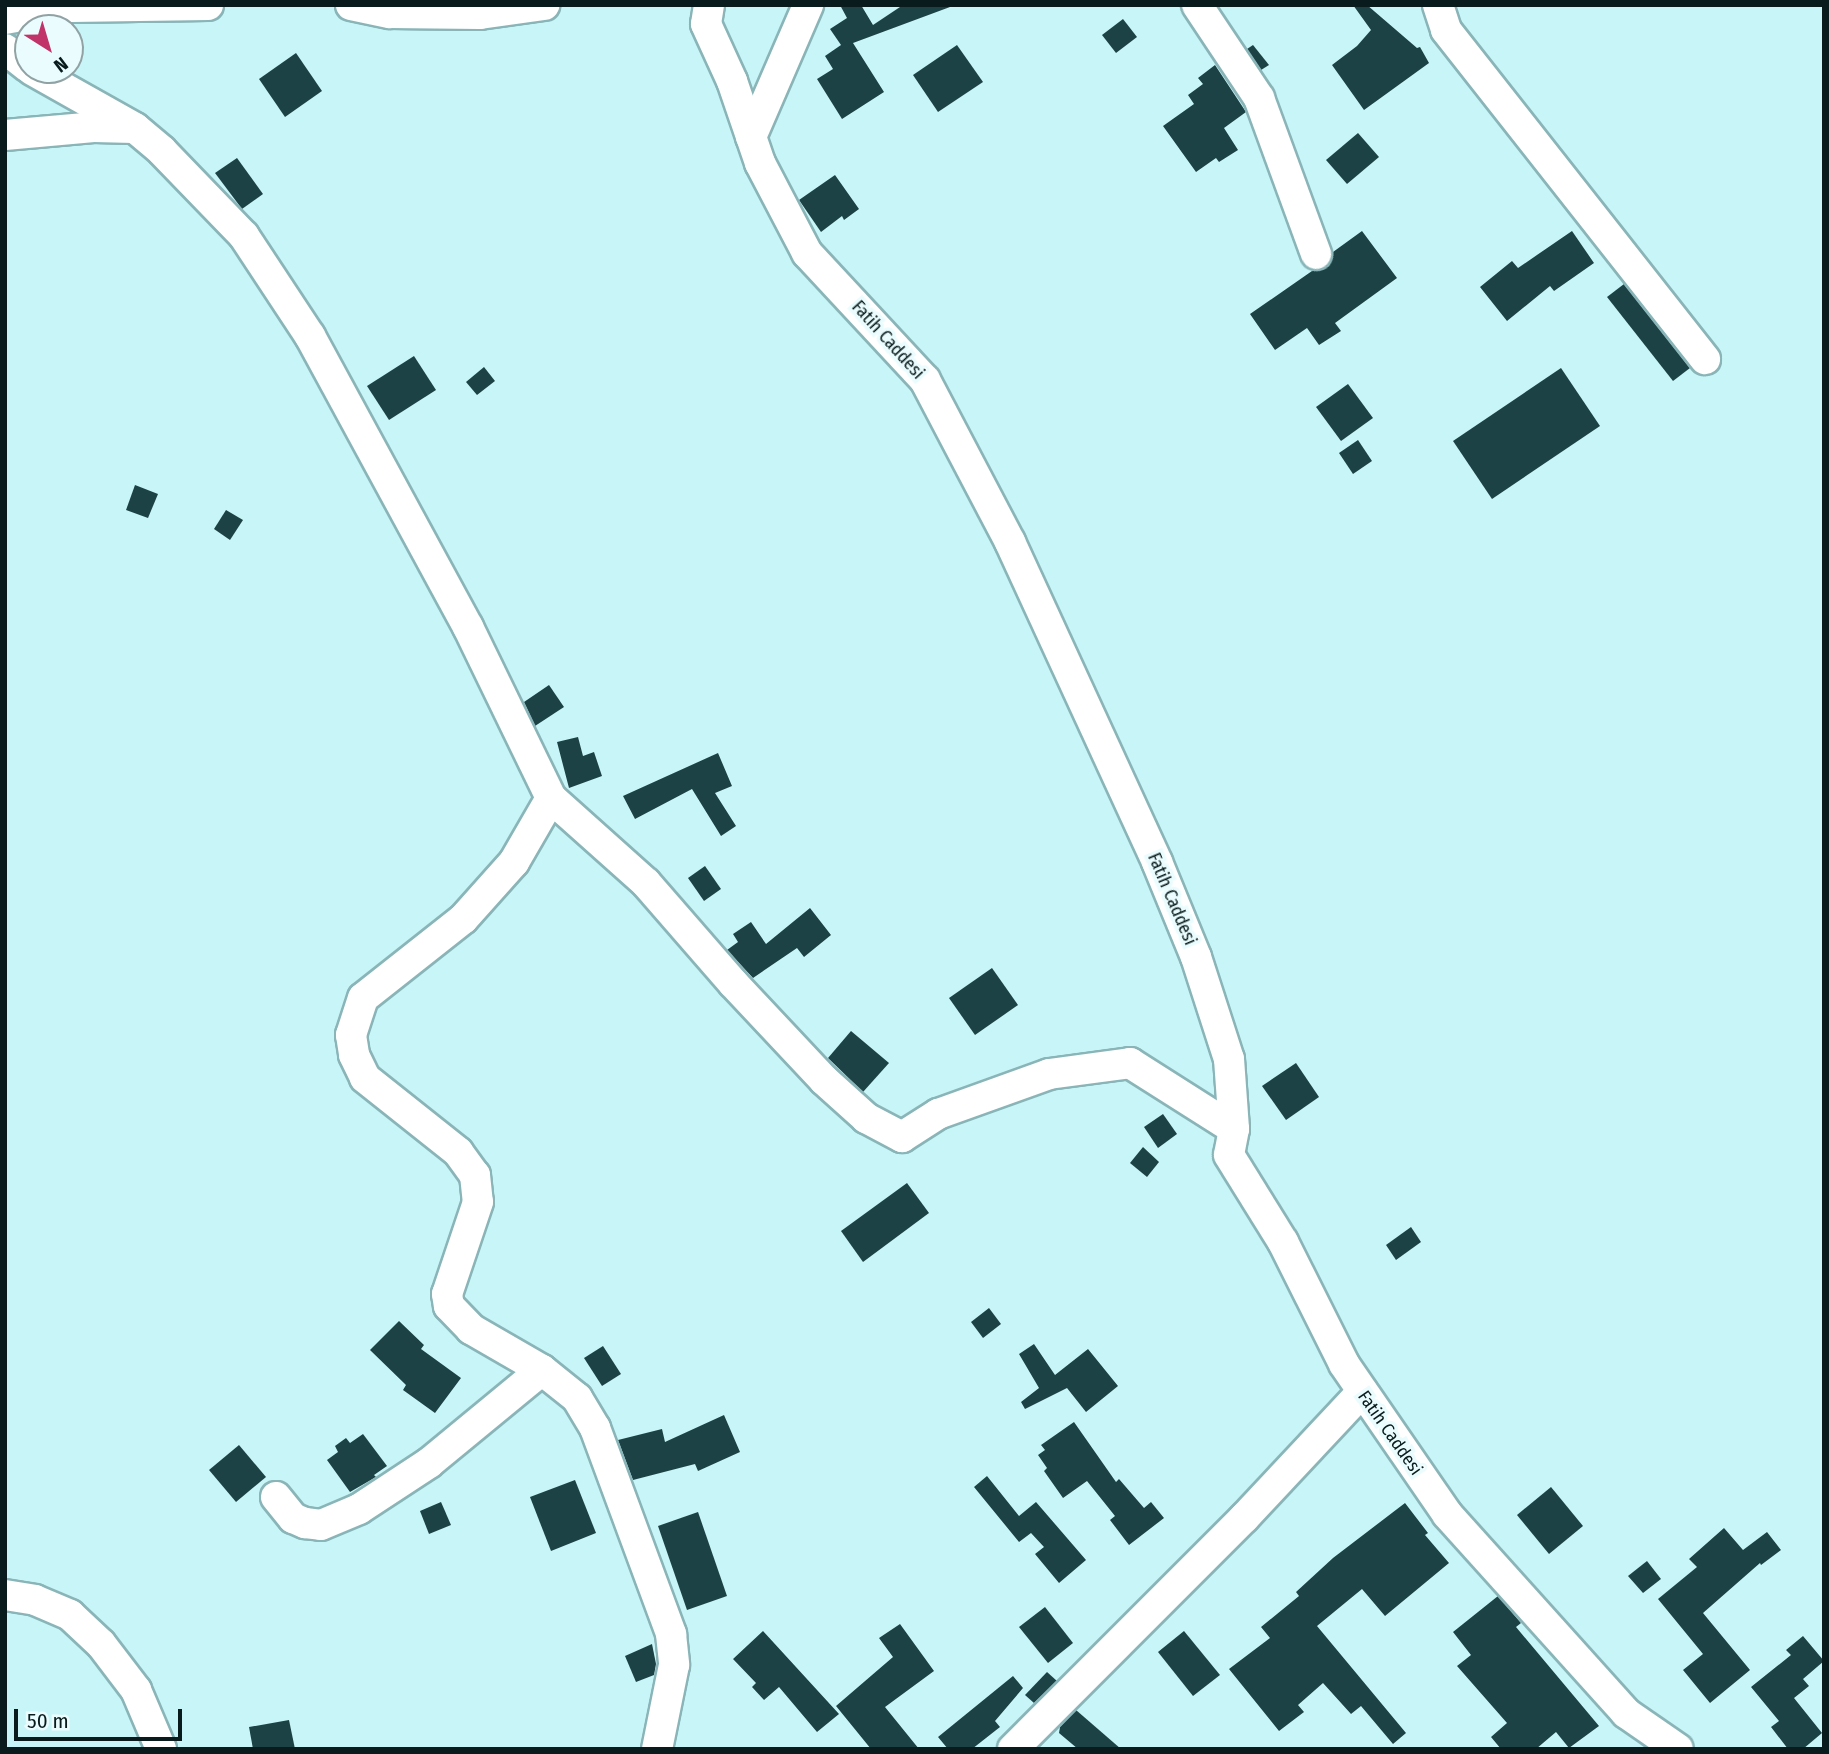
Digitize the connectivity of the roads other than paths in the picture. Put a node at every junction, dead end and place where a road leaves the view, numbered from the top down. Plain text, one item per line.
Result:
1 (208, 5) edge
2 (351, 5) edge
3 (544, 5) edge
4 (709, 5) edge
5 (807, 5) edge
6 (1197, 5) edge
7 (1438, 5) edge
8 (5, 19) edge
9 (58, 84) edge
10 (135, 128) junction
11 (5, 135) edge
12 (751, 136) junction
13 (1316, 254) dead end
14 (1705, 359) dead end
15 (551, 798) junction
16 (1234, 1129) junction
17 (542, 1370) junction
18 (1362, 1392) junction
19 (276, 1497) dead end
20 (5, 1595) edge
21 (162, 1749) edge
22 (657, 1749) edge
23 (1013, 1749) edge
24 (1678, 1749) edge

1 - 8 street
2 - 3 street
4 - 12 street, Fatih Caddesi
5 - 12 street
6 - 13 street
7 - 14 street
9 - 10 street
10 - 11 street
10 - 15 street
12 - 16 street, Fatih Caddesi
15 - 16 street
15 - 17 street
16 - 18 street, Fatih Caddesi
17 - 19 street
17 - 22 street
18 - 23 street
18 - 24 street, Fatih Caddesi
20 - 21 street

